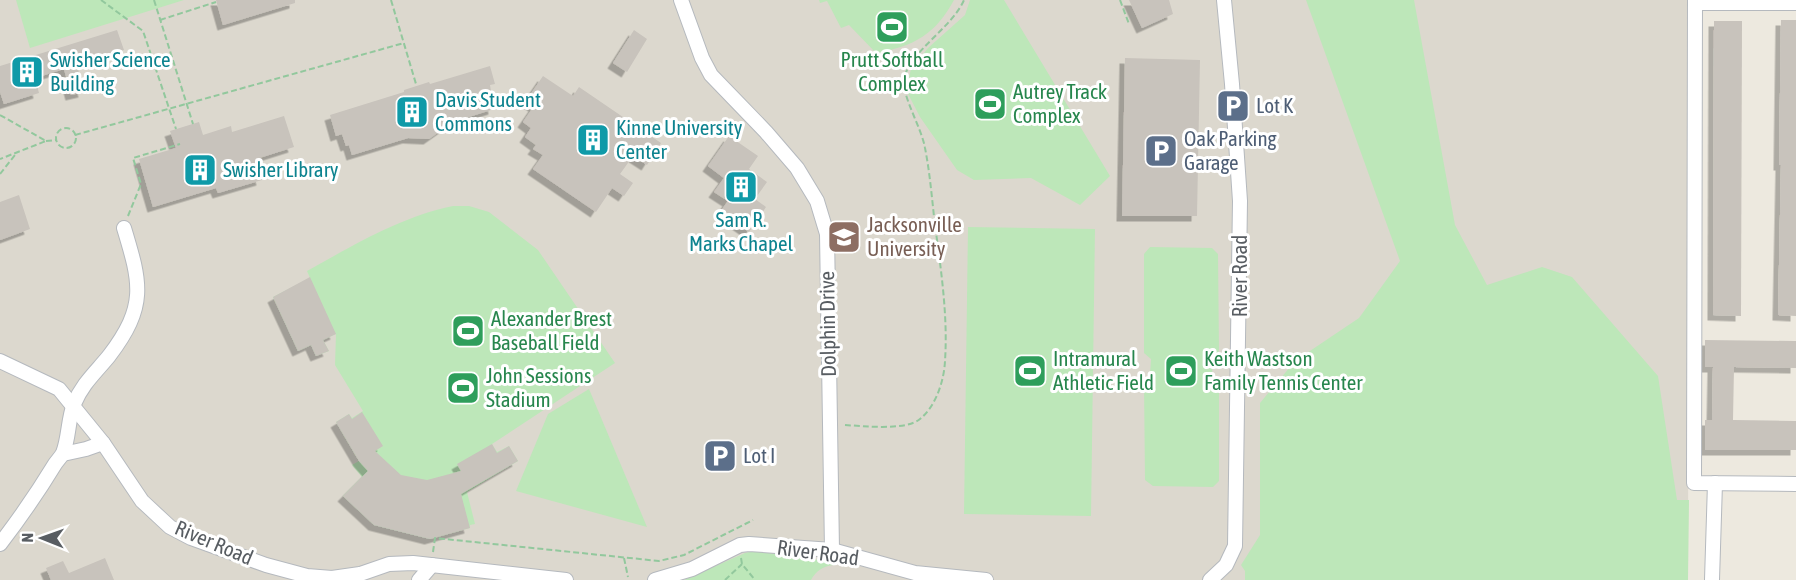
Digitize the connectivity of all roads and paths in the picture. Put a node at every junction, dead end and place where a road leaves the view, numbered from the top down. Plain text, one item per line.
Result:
1 (101, 0) edge
2 (154, 0) edge
3 (391, 0) edge
4 (681, 0) edge
5 (964, 0) edge
6 (1120, 0) edge
7 (1224, 0) edge
8 (216, 2) dead end
9 (1695, 2) edge
10 (1796, 3) edge
11 (160, 20) junction
12 (1129, 24) dead end
13 (404, 43) junction
14 (416, 84) dead end
15 (187, 104) junction
16 (169, 109) junction
17 (0, 115) edge
18 (193, 124) dead end
19 (176, 129) dead end
20 (75, 135) junction
21 (56, 140) junction
22 (46, 141) junction
23 (180, 144) dead end
24 (16, 154) junction
25 (0, 159) edge
26 (0, 174) edge
27 (124, 228) joint
28 (0, 361) edge
29 (74, 405) junction
30 (830, 425) junction
31 (103, 443) junction
32 (63, 454) junction
33 (1715, 483) junction
34 (1796, 484) edge
35 (753, 520) dead end
36 (435, 538) dead end
37 (0, 544) edge
38 (832, 550) junction
39 (740, 555) dead end
40 (624, 558) junction
41 (742, 564) junction
42 (432, 565) junction
43 (628, 577) dead end
44 (419, 580) edge
45 (566, 580) edge
46 (655, 580) edge
47 (725, 580) edge
48 (756, 580) edge
49 (986, 580) edge
50 (1210, 580) edge
51 (1712, 580) edge

1 - 16 path
2 - 11 path
3 - 13 path
4 - 30 street, Dolphin Drive
5 - 30 path
6 - 12 path
7 - 50 street, River Road
8 - 11 path
9 - 10 street
9 - 33 street
11 - 15 path
13 - 14 path
13 - 15 path
15 - 16 path
15 - 18 path
16 - 19 path
16 - 20 path
17 - 22 path
20 - 21 path
20 - 21 path
21 - 22 path
22 - 24 path
23 - 27 path
24 - 25 path
24 - 26 path
27 - 29 street
28 - 29 street, River Road
29 - 31 street, River Road
29 - 32 street
30 - 38 street, Dolphin Drive
31 - 32 street
31 - 42 street, River Road
32 - 37 street
33 - 34 street
33 - 51 street
35 - 40 path
36 - 40 path
38 - 46 street, River Road
38 - 49 street, River Road
39 - 41 path
40 - 43 path
41 - 47 path
41 - 48 path
42 - 44 street
42 - 45 street, River Road

